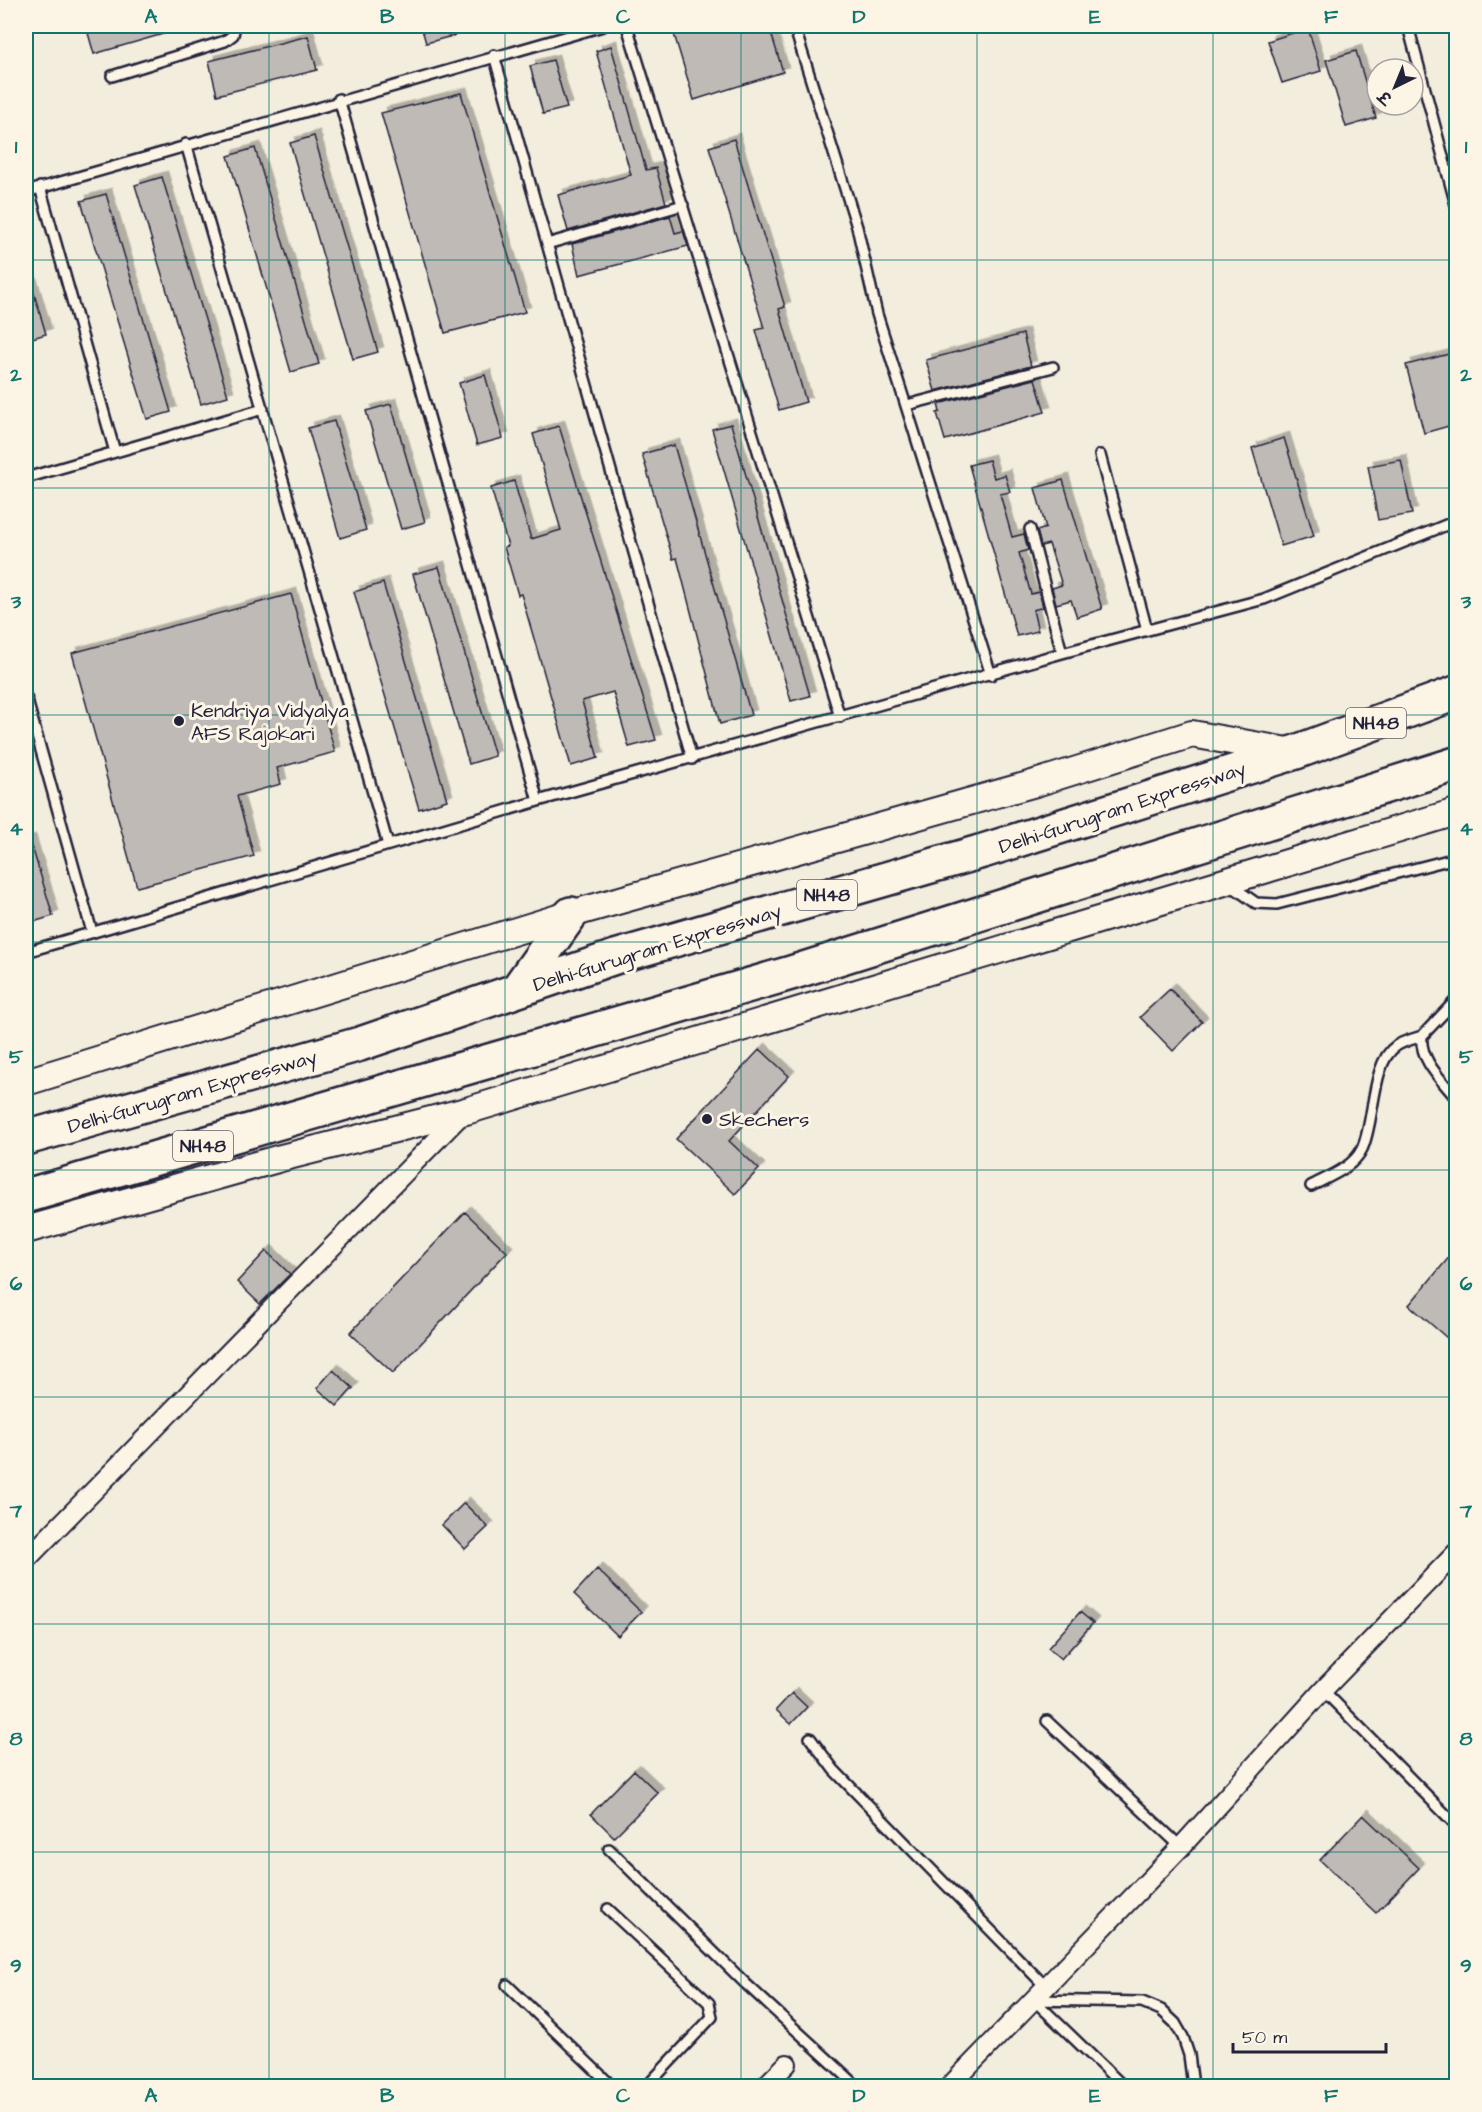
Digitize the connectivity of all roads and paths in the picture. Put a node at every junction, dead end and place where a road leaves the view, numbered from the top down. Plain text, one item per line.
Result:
1 (235, 26) edge
2 (603, 26) edge
3 (627, 26) edge
4 (794, 26) edge
5 (1408, 26) edge
6 (494, 55) junction
7 (112, 76) dead end
8 (339, 99) junction
9 (186, 144) junction
10 (40, 187) junction
11 (26, 192) edge
12 (1456, 205) edge
13 (683, 206) junction
14 (547, 244) junction
15 (1053, 367) dead end
16 (907, 405) junction
17 (262, 409) junction
18 (115, 452) junction
19 (1100, 455) dead end
20 (26, 478) edge
21 (1456, 521) edge
22 (1030, 529) dead end
23 (1148, 630) junction
24 (1062, 653) junction
25 (991, 675) junction
26 (1456, 693) edge
27 (26, 697) edge
28 (840, 717) junction
29 (1296, 752) junction
30 (692, 759) junction
31 (1456, 764) edge
32 (538, 801) junction
33 (1456, 812) edge
34 (388, 845) junction
35 (1456, 858) edge
36 (1227, 883) junction
37 (571, 914) junction
38 (92, 932) junction
39 (26, 952) edge
40 (517, 990) junction
41 (1456, 1000) edge
42 (1422, 1036) junction
43 (26, 1082) edge
44 (1456, 1098) edge
45 (465, 1111) junction
46 (26, 1138) edge
47 (1311, 1186) dead end
48 (26, 1196) edge
49 (26, 1230) edge
50 (1456, 1552) edge
51 (26, 1560) edge
52 (1323, 1690) junction
53 (1047, 1720) dead end
54 (810, 1738) dead end
55 (1456, 1825) edge
56 (1181, 1847) junction
57 (609, 1849) dead end
58 (608, 1909) dead end
59 (507, 1984) dead end
60 (1040, 1993) junction
61 (787, 2064) dead end
62 (612, 2086) edge
63 (646, 2086) edge
64 (765, 2086) edge
65 (857, 2086) edge
66 (950, 2086) edge
67 (1123, 2086) edge
68 (1193, 2086) edge

1 - 7 lane
2 - 6 lane
3 - 13 lane
4 - 16 lane
5 - 12 lane
6 - 8 lane
6 - 14 lane
8 - 9 lane
8 - 32 lane
9 - 10 lane
9 - 17 lane
10 - 11 lane
10 - 18 lane
13 - 14 lane
13 - 28 lane
14 - 30 lane
15 - 16 lane
16 - 25 lane
17 - 18 lane
17 - 34 lane
18 - 20 lane
19 - 23 lane
21 - 23 lane
22 - 24 lane
23 - 24 lane
24 - 25 lane
25 - 28 lane
26 - 29 highway, Delhi-Gurugram Expressway / NH48
27 - 38 lane
28 - 30 lane
29 - 37 main road
29 - 40 highway, Delhi-Gurugram Expressway / NH48
30 - 32 lane
31 - 48 highway, NH48
32 - 34 lane
33 - 36 main road
34 - 38 lane
35 - 36 lane
36 - 45 main road
37 - 40 highway
37 - 43 main road
38 - 39 lane
40 - 46 highway, Delhi-Gurugram Expressway / NH48
41 - 42 lane
42 - 44 lane
42 - 47 lane
45 - 49 main road
45 - 51 street
50 - 52 street
52 - 55 lane
52 - 56 street
53 - 56 lane
54 - 60 lane
56 - 60 street
57 - 65 lane
58 - 63 lane
59 - 62 lane
60 - 66 street
60 - 67 lane
60 - 68 lane
61 - 64 street

